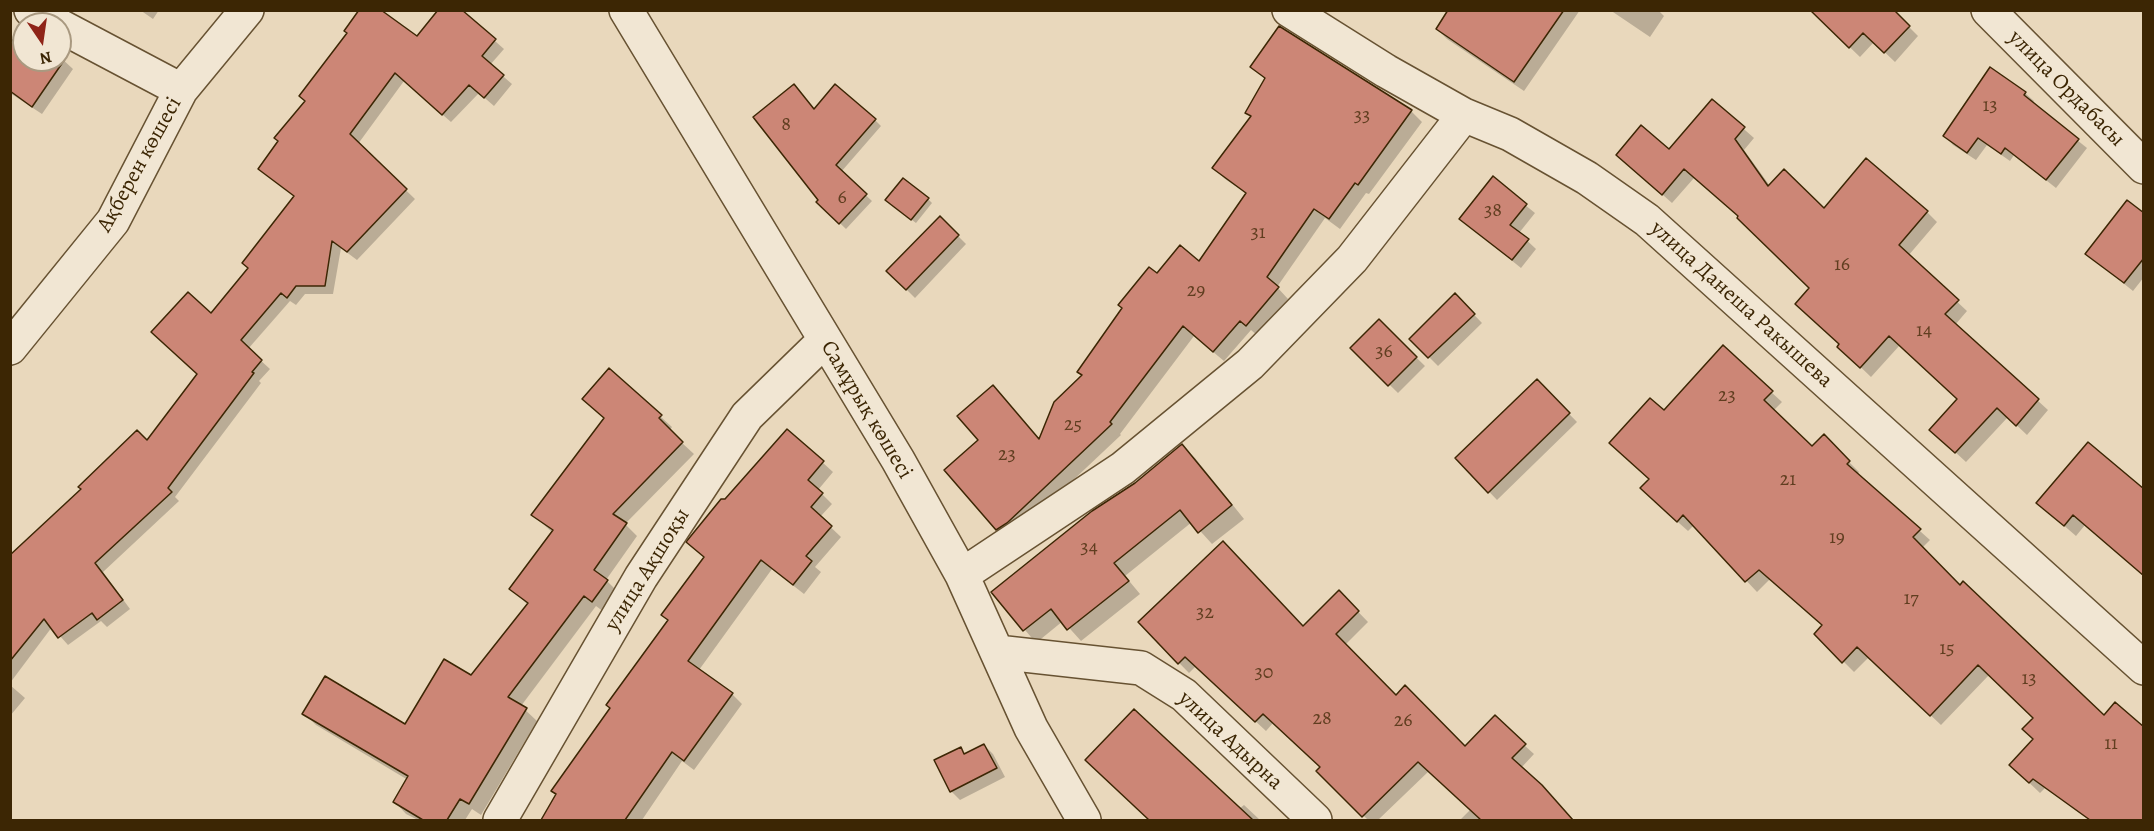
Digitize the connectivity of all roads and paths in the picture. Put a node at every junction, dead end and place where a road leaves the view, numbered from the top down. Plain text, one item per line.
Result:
1 (247, 10) edge
2 (626, 10) edge
3 (1289, 10) edge
4 (1989, 10) edge
5 (72, 32) edge
6 (181, 90) junction
7 (1464, 115) junction
8 (2144, 167) edge
9 (824, 340) junction
10 (10, 348) edge
11 (962, 574) junction
12 (997, 652) junction
13 (2144, 668) edge
14 (500, 820) edge
15 (1084, 820) edge
16 (1315, 820) edge

1 - 6 street, Ақберен көшесі
2 - 9 street, Самұрық көшесі
3 - 7 street, улица Данеша Ракышева
4 - 8 street, улица Ордабасы
5 - 6 street
6 - 10 street, Ақберен көшесі
7 - 11 street
7 - 13 street, улица Данеша Ракышева
9 - 11 street, Самұрық көшесі
9 - 14 street, улица Ақшоқы
11 - 12 street, Самұрық көшесі
12 - 15 street, Самұрық көшесі
12 - 16 street, улица Адырна

